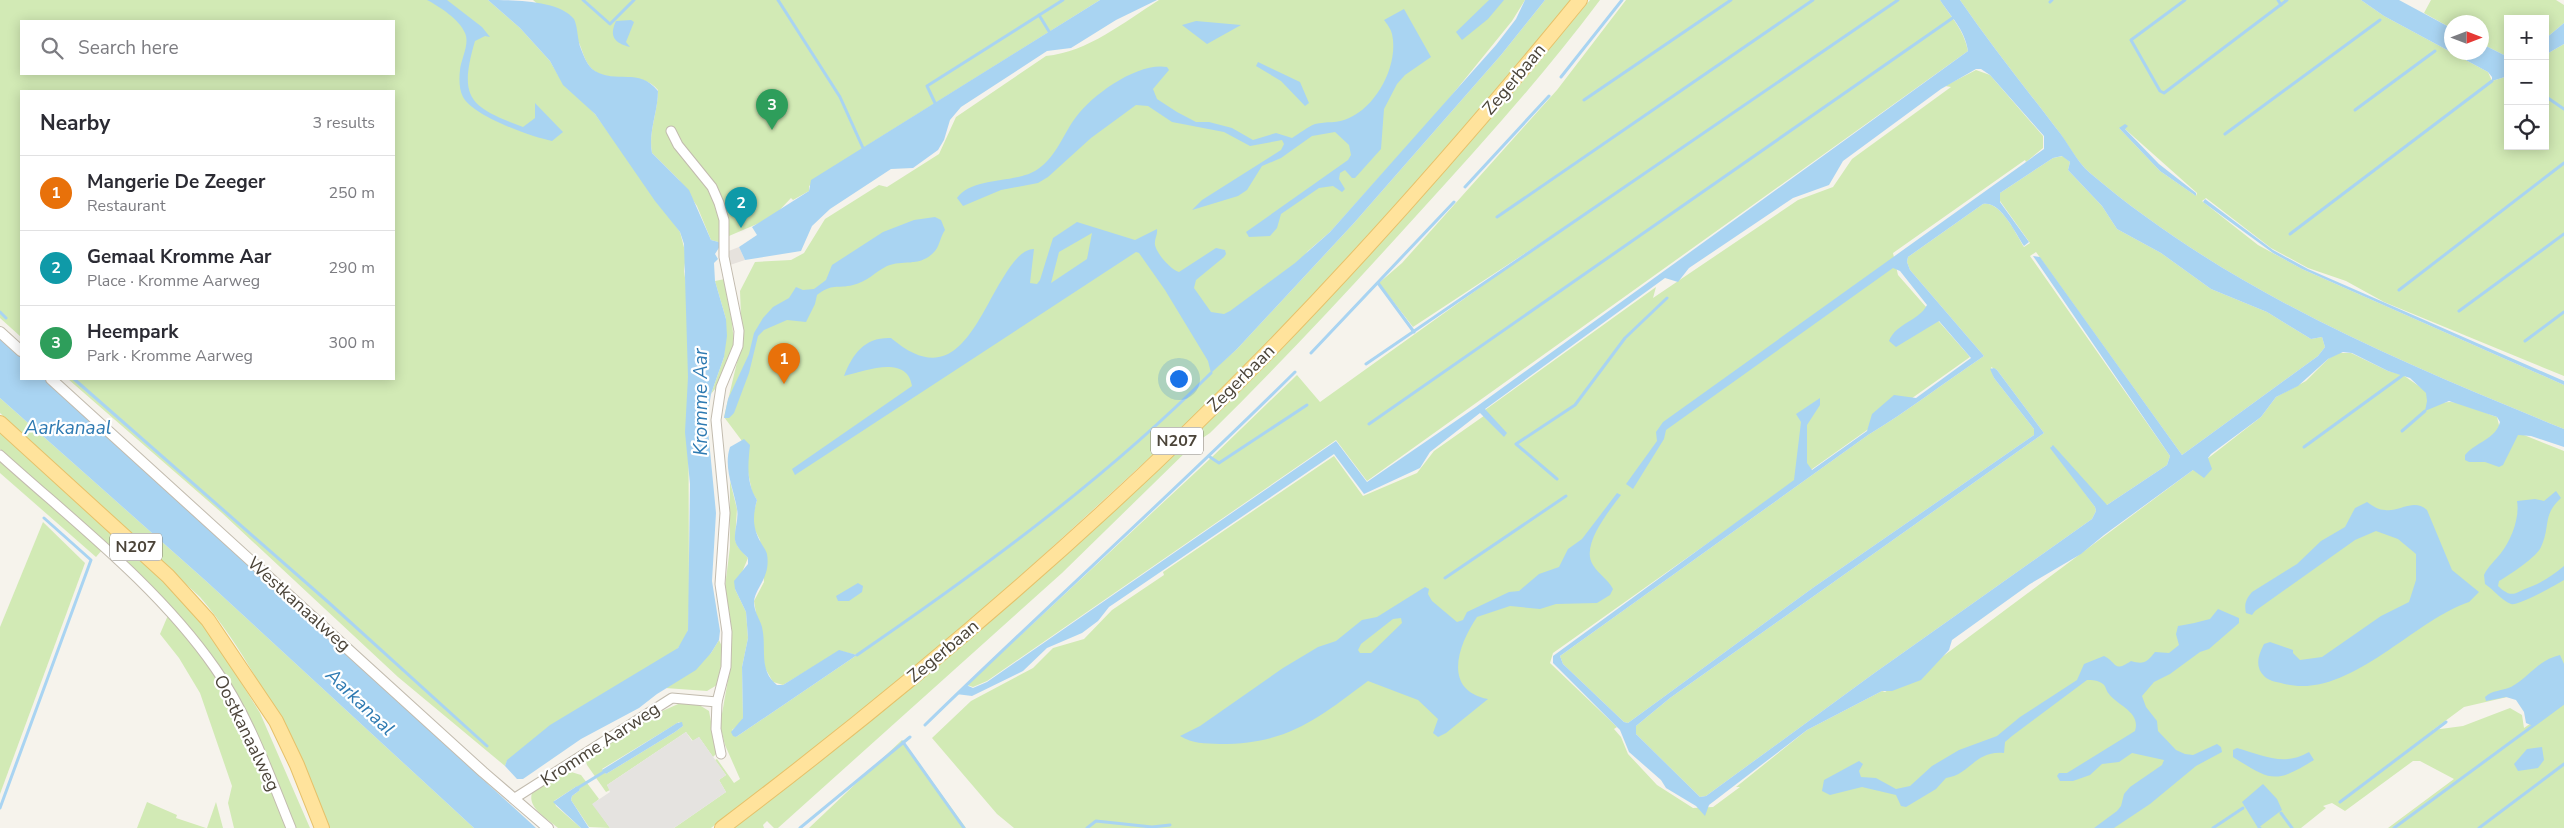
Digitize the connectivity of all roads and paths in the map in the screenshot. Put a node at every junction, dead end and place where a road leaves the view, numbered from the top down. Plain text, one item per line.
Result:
1 (1580, 0) edge
2 (671, 131) dead end
3 (0, 332) edge
4 (20, 350) edge
5 (53, 380) edge
6 (0, 423) edge
7 (0, 455) edge
8 (254, 688) junction
9 (717, 702) junction
10 (721, 754) dead end
11 (515, 798) junction
12 (291, 828) edge
13 (313, 828) edge
14 (322, 828) edge
15 (548, 828) edge
16 (722, 828) edge

1 - 16 main road, Zegerbaan / N207
2 - 9 street
3 - 4 street
5 - 11 street, Westkanaalweg
6 - 8 main road, Oostkanaalweg / N207
7 - 12 street, Oostkanaalweg
8 - 13 main road, Oostkanaalweg / N207
8 - 14 main road, Oostkanaalweg / N207
9 - 10 street
9 - 11 street, Kromme Aarweg
11 - 15 street, Westkanaalweg

